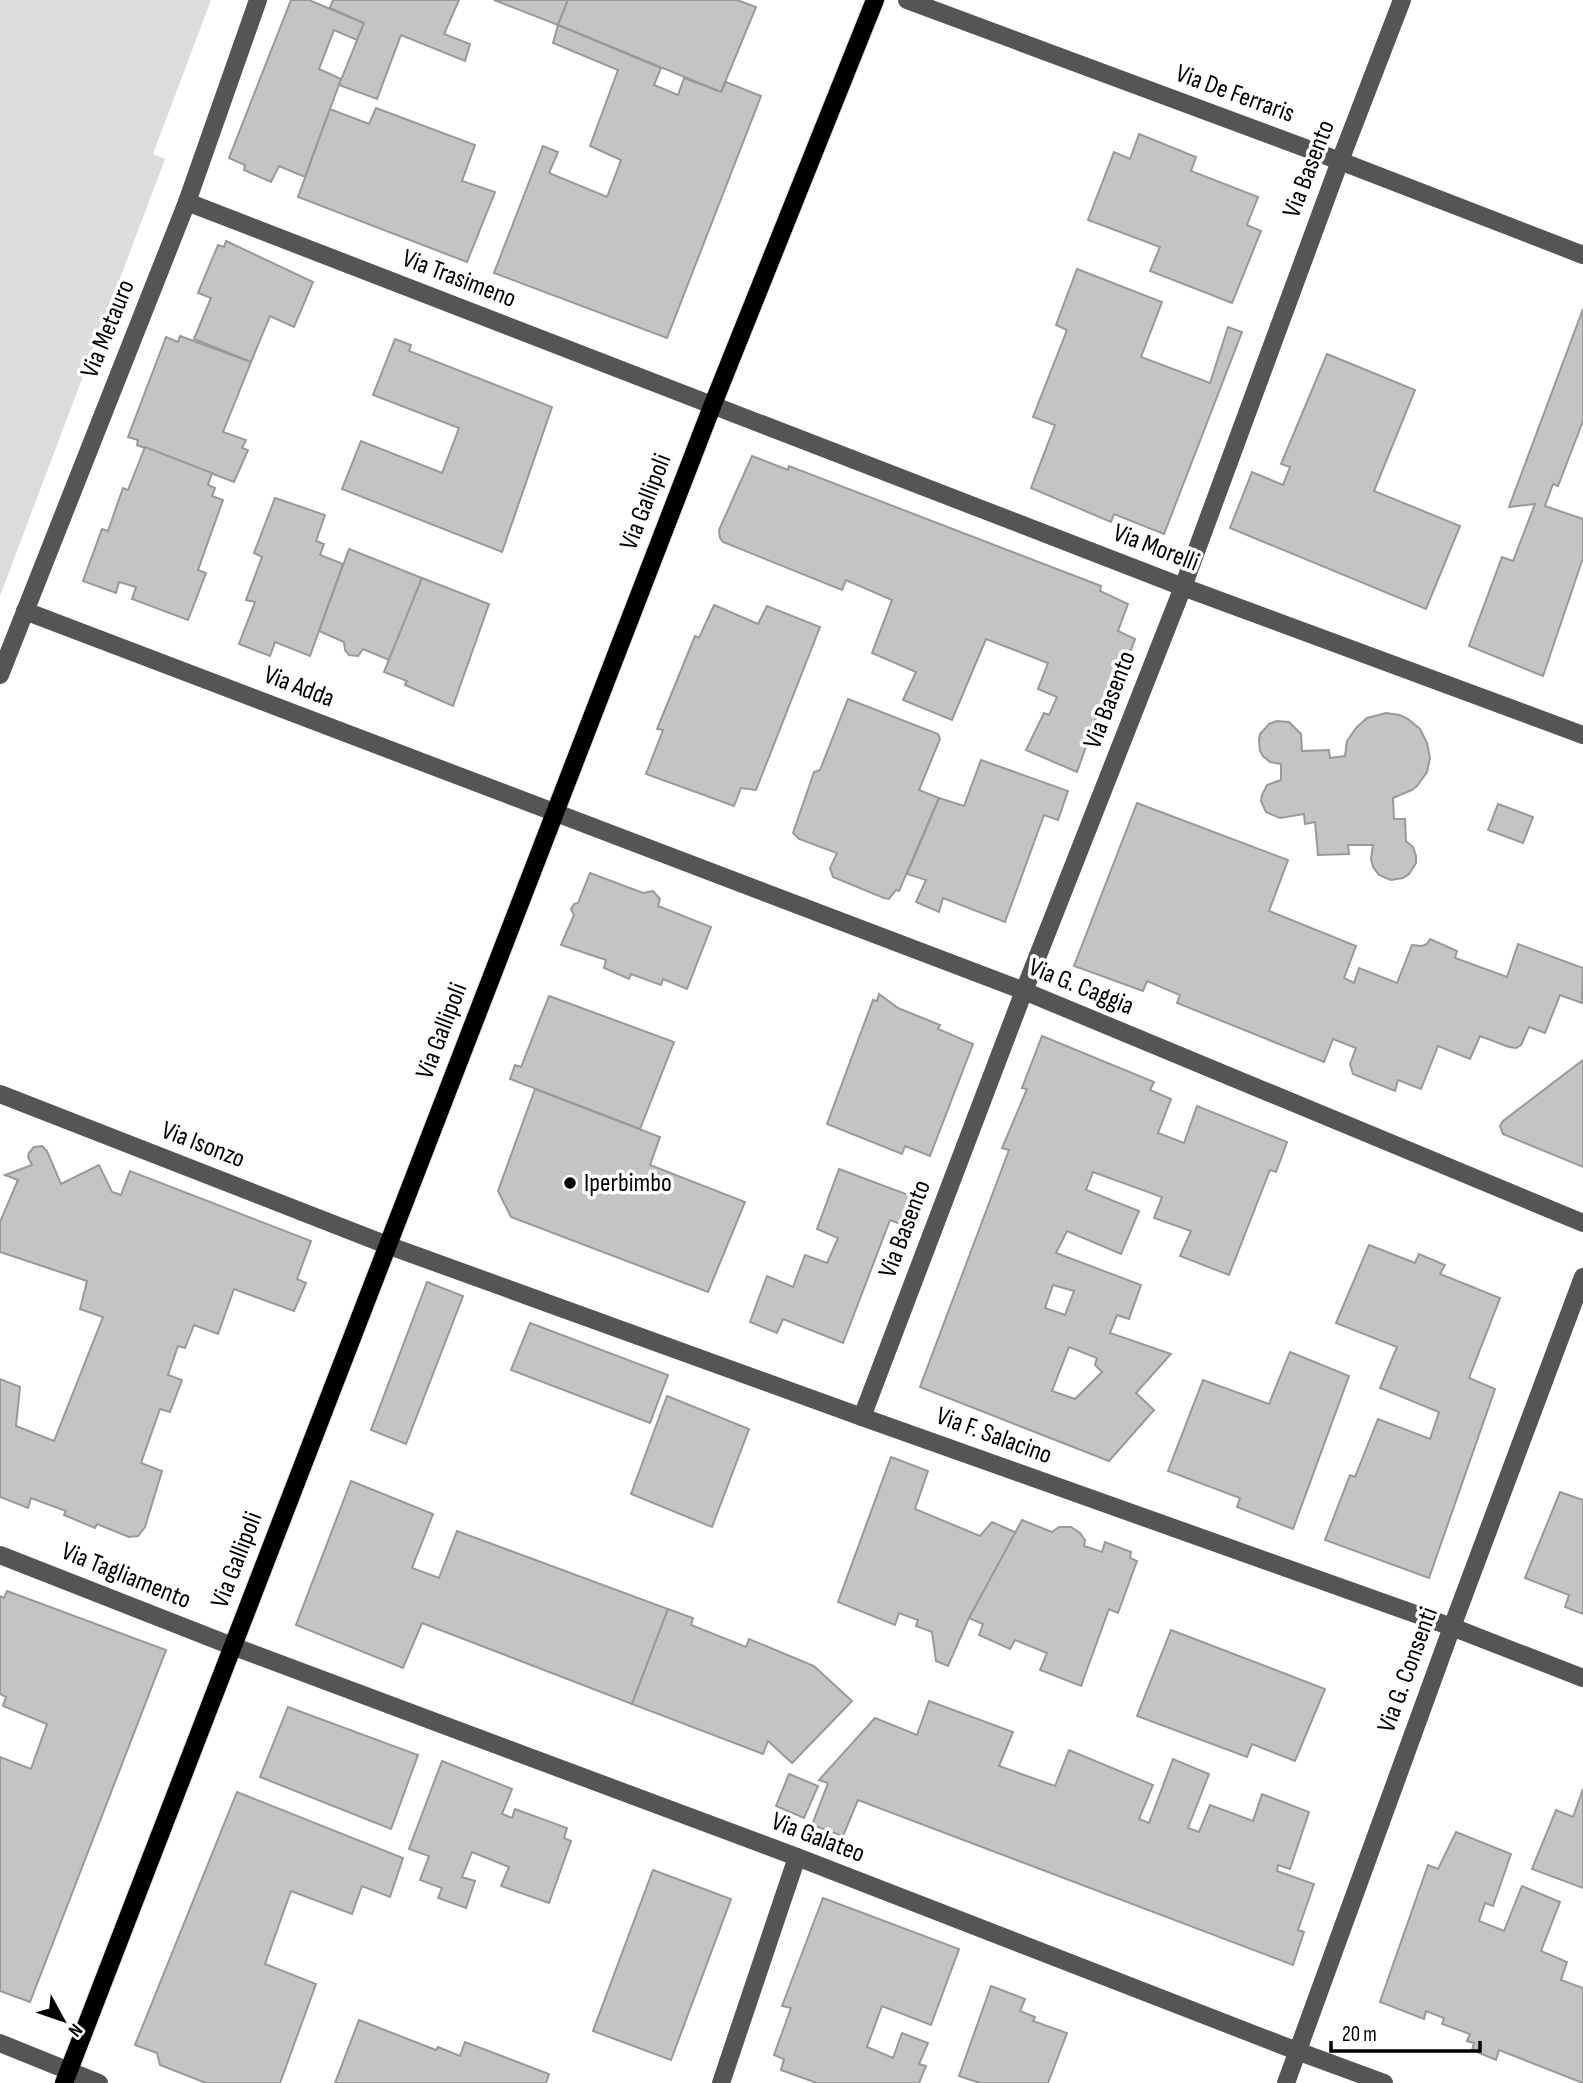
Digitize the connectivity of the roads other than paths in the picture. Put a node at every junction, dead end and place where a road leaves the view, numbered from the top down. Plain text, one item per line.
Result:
1 (258, 0) edge
2 (874, 0) edge
3 (908, 0) edge
4 (1402, 0) edge
5 (1339, 161) junction
6 (187, 202) junction
7 (1583, 255) edge
8 (713, 404) junction
9 (1182, 587) junction
10 (25, 611) junction
11 (0, 676) edge
12 (1583, 735) edge
13 (554, 813) junction
14 (1024, 991) junction
15 (0, 1094) edge
16 (1583, 1223) edge
17 (387, 1245) junction
18 (1583, 1278) edge
19 (862, 1417) junction
20 (0, 1555) edge
21 (1452, 1627) junction
22 (232, 1646) junction
23 (1583, 1678) edge
24 (797, 1857) junction
25 (0, 2043) edge
26 (1297, 2051) junction
27 (66, 2077) edge
28 (99, 2083) edge
29 (721, 2083) edge
30 (1286, 2083) edge
31 (1384, 2083) edge

1 - 6 street, Via Metauro
2 - 8 main road, Via Gallipoli
3 - 5 street, Via De Ferraris
4 - 5 street, Via Basento
5 - 7 street, Via De Ferraris
5 - 9 street, Via Basento
6 - 8 street, Via Trasimeno
6 - 10 street, Via Metauro
8 - 9 street, Via Morelli
8 - 13 main road, Via Gallipoli
9 - 12 street, Via Morelli
9 - 14 street, Via Basento
10 - 11 street, Via Metauro
10 - 13 street, Via Adda
13 - 14 street, Via G. Caggia
13 - 17 main road, Via Gallipoli
14 - 16 street, Via G. Caggia
14 - 19 street, Via Basento
15 - 17 street, Via Isonzo
17 - 19 street, Via F. Salacino
17 - 22 main road, Via Gallipoli
18 - 21 street, Via G. Consenti
19 - 21 street, Via F. Salacino
20 - 22 street, Via Tagliamento
21 - 23 street, Via F. Salacino
21 - 26 street, Via G. Consenti
22 - 24 street, Via Galateo
22 - 27 main road, Via Gallipoli
24 - 26 street, Via Galateo
24 - 29 street
25 - 27 street
26 - 30 street, Via G. Consenti
26 - 31 street, Via Galateo
27 - 28 street

